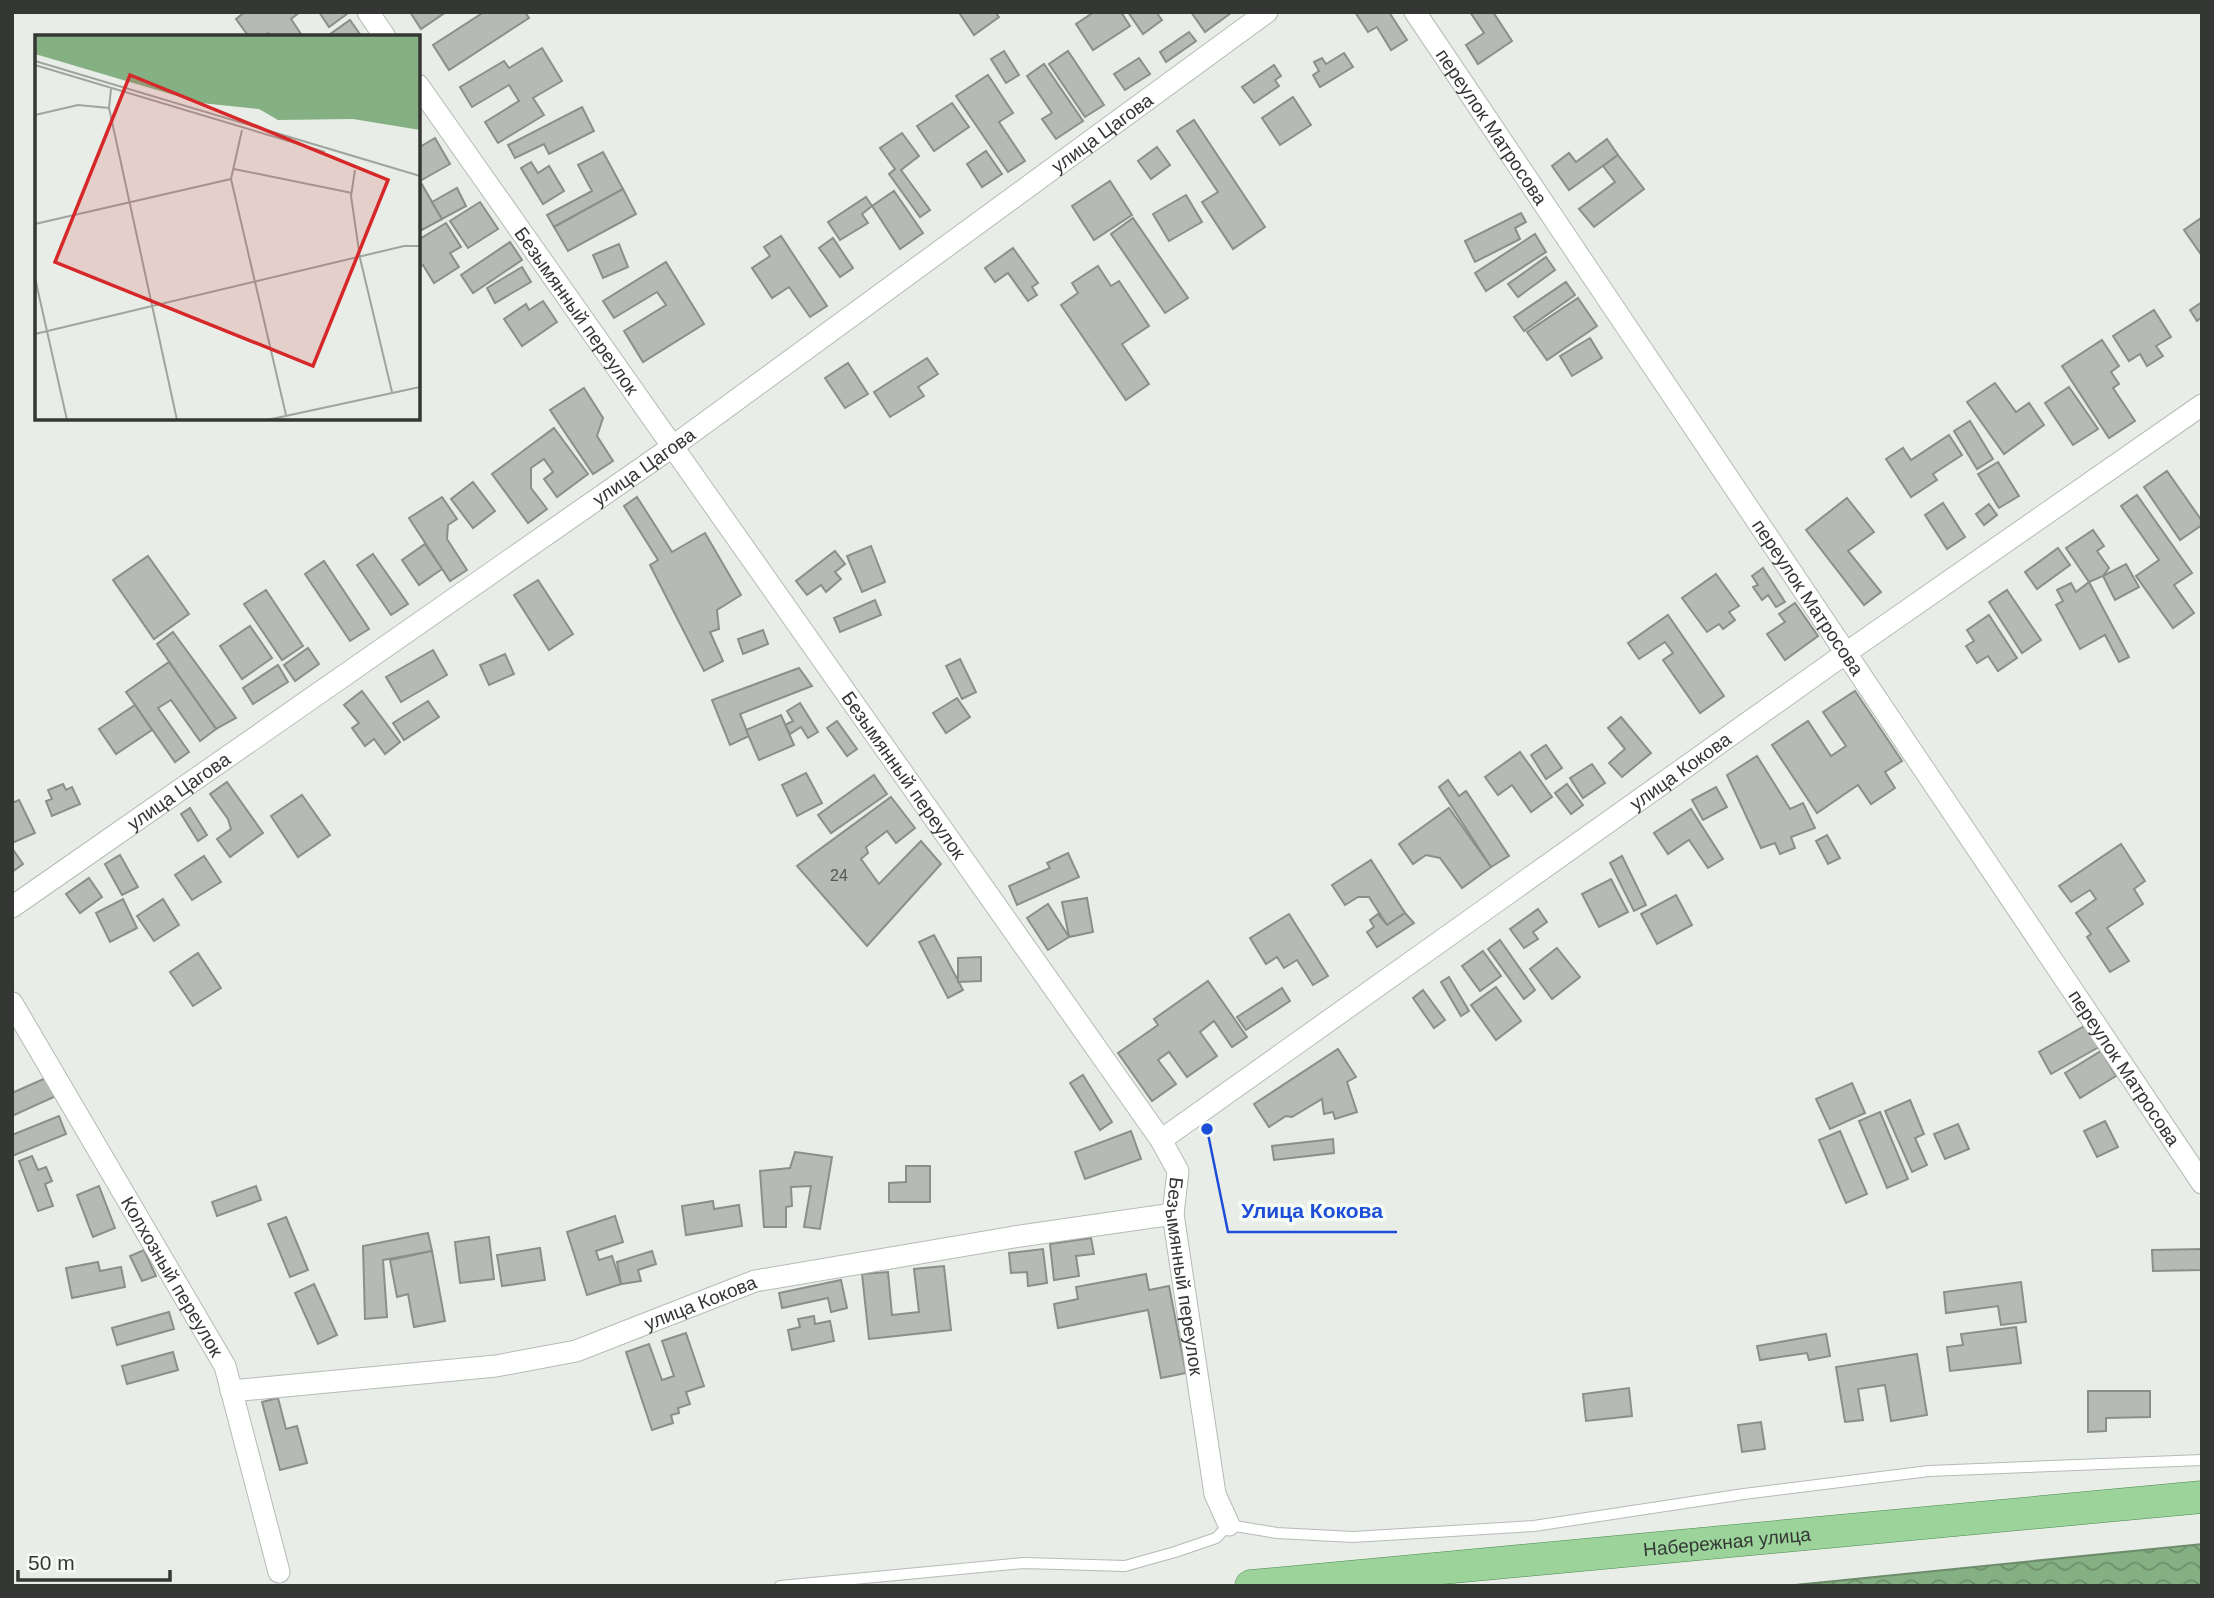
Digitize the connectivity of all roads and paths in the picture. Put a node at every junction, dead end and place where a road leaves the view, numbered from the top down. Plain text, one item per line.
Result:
1 (368, 12) edge
2 (1267, 12) edge
3 (1415, 12) edge
4 (384, 35) edge
5 (420, 88) edge
6 (2202, 405) edge
7 (672, 447) junction
8 (1846, 653) junction
9 (12, 907) edge
10 (12, 1003) edge
11 (1161, 1140) junction
12 (2202, 1183) edge
13 (1173, 1214) junction
14 (231, 1391) junction
15 (2202, 1460) edge
16 (2202, 1497) edge
17 (1229, 1525) junction
18 (279, 1572) dead end
19 (780, 1586) edge
20 (1251, 1586) edge

1 - 4 street
2 - 7 street, улица Цагова
3 - 8 street, переулок Матросова
5 - 7 street, Безымянный переулок
6 - 8 street, улица Кокова
7 - 9 street, улица Цагова
7 - 11 street, Безымянный переулок
8 - 11 street, улица Кокова
8 - 12 street, переулок Матросова
10 - 14 street, Колхозный переулок
11 - 13 street, Безымянный переулок
13 - 14 street, улица Кокова
13 - 17 street, Безымянный переулок
14 - 18 street, Колхозный переулок
15 - 17 lane
16 - 20 main road, Набережная улица
17 - 19 lane

